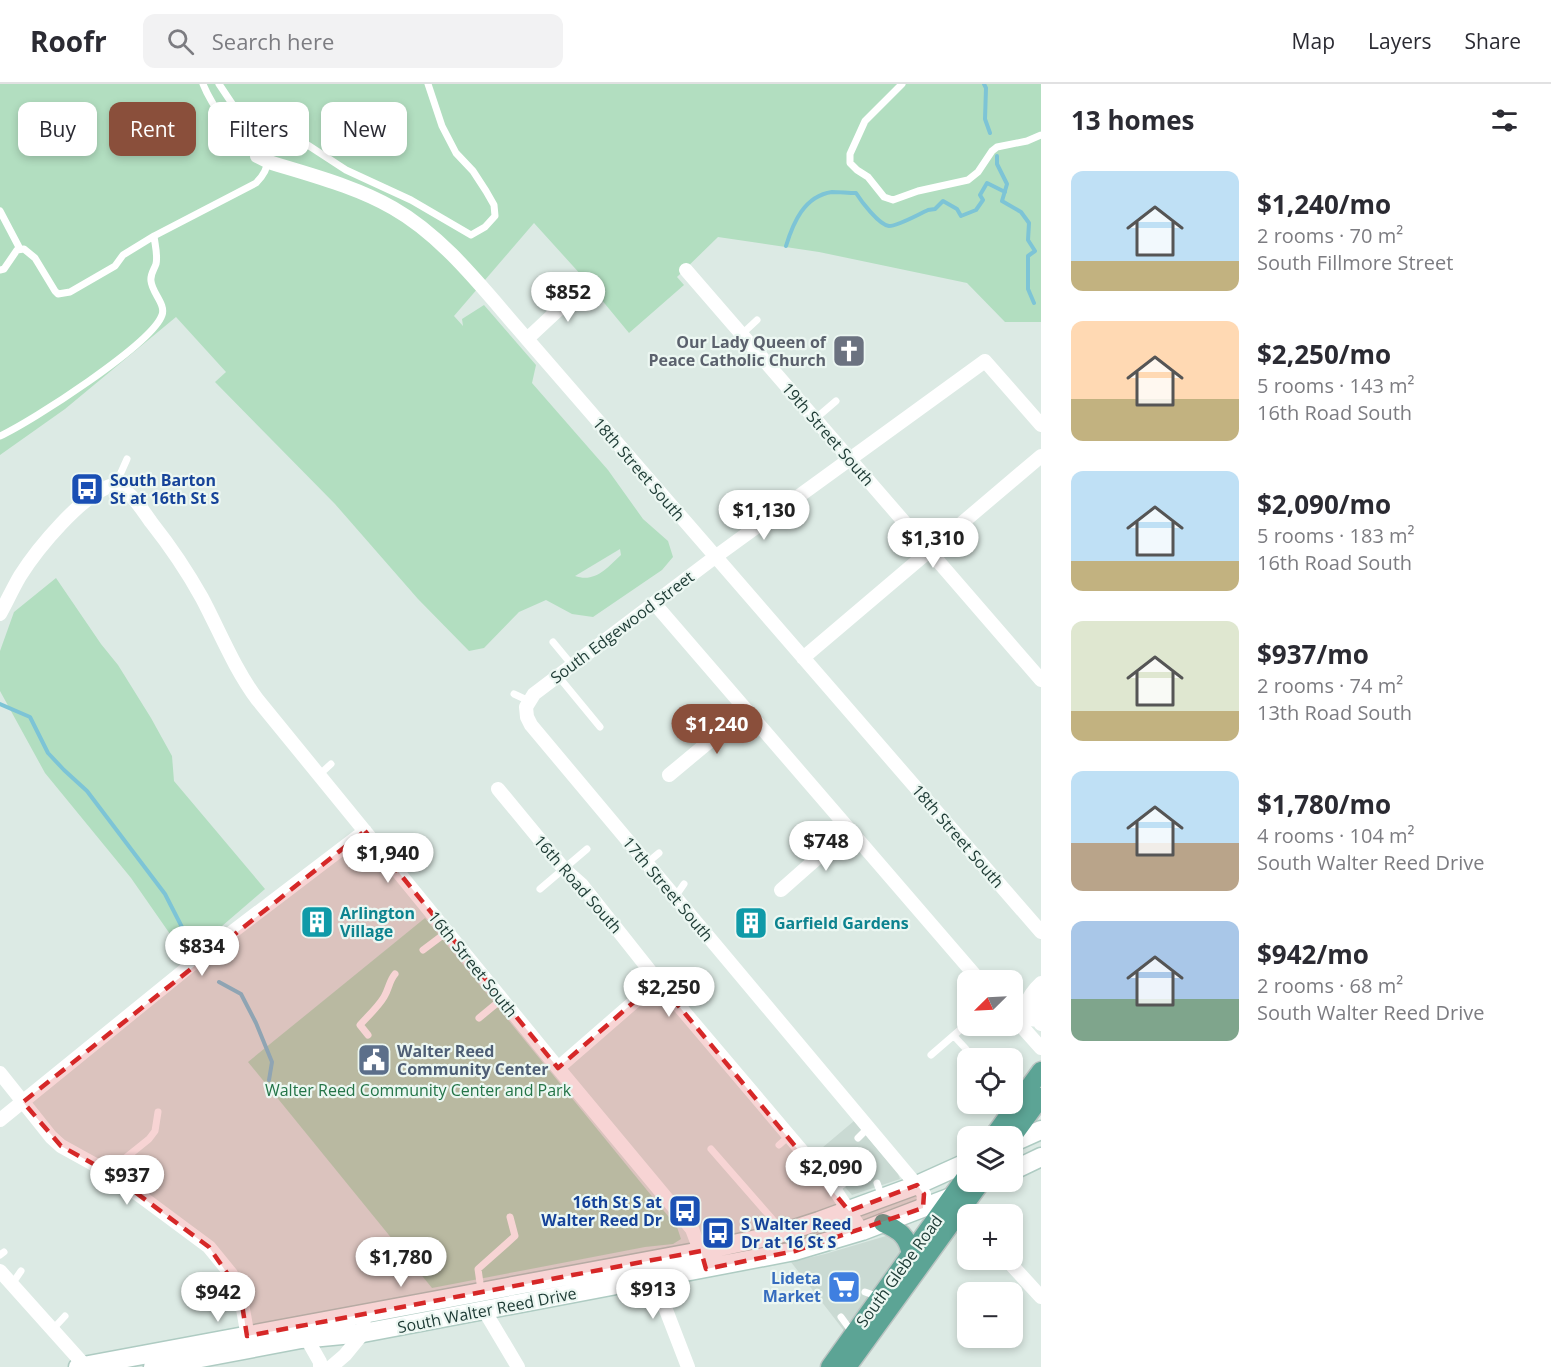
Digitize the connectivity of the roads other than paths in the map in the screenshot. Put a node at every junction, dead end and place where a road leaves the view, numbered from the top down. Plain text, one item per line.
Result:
1 (203, 84) edge
2 (219, 84) edge
3 (428, 84) edge
4 (902, 84) edge
5 (231, 102) edge
6 (1041, 135) edge
7 (309, 146) edge
8 (266, 156) edge
9 (263, 159) junction
10 (0, 211) edge
11 (154, 236) junction
12 (20, 249) junction
13 (0, 270) edge
14 (686, 270) dead end
15 (587, 284) dead end
16 (757, 320) dead end
17 (742, 334) junction
18 (527, 339) junction
19 (836, 401) dead end
20 (815, 419) junction
21 (1041, 425) edge
22 (0, 436) edge
23 (1041, 456) edge
24 (127, 459) dead end
25 (850, 459) junction
26 (114, 485) junction
27 (930, 551) junction
28 (715, 557) junction
29 (654, 603) junction
30 (0, 614) edge
31 (553, 642) dead end
32 (803, 658) junction
33 (572, 665) junction
34 (558, 676) junction
35 (1041, 680) edge
36 (514, 694) dead end
37 (527, 704) junction
38 (746, 711) junction
39 (600, 727) dead end
40 (331, 764) dead end
41 (319, 775) junction
42 (669, 775) dead end
43 (498, 789) dead end
44 (849, 830) junction
45 (365, 831) junction
46 (587, 849) dead end
47 (659, 853) dead end
48 (647, 863) junction
49 (564, 869) junction
50 (684, 884) dead end
51 (540, 889) dead end
52 (782, 890) dead end
53 (675, 897) junction
54 (447, 932) junction
55 (1041, 932) edge
56 (423, 950) dead end
57 (970, 970) edge
58 (395, 974) dead end
59 (658, 981) junction
60 (1041, 983) edge
61 (1041, 998) edge
62 (502, 999) junction
63 (1023, 1006) edge
64 (1023, 1016) edge
65 (479, 1018) dead end
66 (1040, 1022) edge
67 (1023, 1026) edge
68 (957, 1033) edge
69 (368, 1035) dead end
70 (954, 1036) junction
71 (965, 1048) edge
72 (1041, 1048) edge
73 (931, 1055) dead end
74 (558, 1068) junction
75 (1041, 1071) edge
76 (0, 1073) edge
77 (1041, 1097) edge
78 (23, 1102) junction
79 (158, 1112) dead end
80 (0, 1120) edge
81 (1001, 1126) edge
82 (1020, 1126) edge
83 (869, 1127) junction
84 (1041, 1130) edge
85 (858, 1138) dead end
86 (1023, 1138) edge
87 (711, 1149) dead end
88 (1041, 1157) edge
89 (1023, 1166) edge
90 (957, 1167) edge
91 (108, 1172) junction
92 (917, 1185) junction
93 (924, 1208) junction
94 (957, 1208) edge
95 (849, 1211) junction
96 (957, 1211) edge
97 (957, 1212) edge
98 (510, 1217) dead end
99 (883, 1223) junction
100 (780, 1234) junction
101 (862, 1234) junction
102 (701, 1251) junction
103 (911, 1255) junction
104 (647, 1261) junction
105 (706, 1269) junction
106 (1016, 1270) edge
107 (0, 1271) edge
108 (21, 1271) dead end
109 (654, 1279) junction
110 (12, 1284) junction
111 (481, 1292) junction
112 (1041, 1297) edge
113 (484, 1310) junction
114 (364, 1314) junction
115 (65, 1316) dead end
116 (841, 1317) dead end
117 (53, 1329) junction
118 (363, 1333) junction
119 (854, 1334) junction
120 (306, 1339) junction
121 (248, 1342) junction
122 (514, 1365) edge
123 (83, 1367) edge
124 (153, 1367) edge
125 (320, 1367) edge
126 (331, 1367) edge
127 (688, 1367) edge
128 (830, 1367) edge
129 (847, 1367) edge

1 - 9 lane
2 - 5 lane
3 - 7 lane
4 - 6 lane
8 - 9 lane
9 - 11 lane
9 - 18 street, 18th Street South
10 - 12 lane
11 - 12 lane
11 - 22 lane
12 - 13 lane
14 - 17 street, 19th Street South
15 - 18 street
16 - 17 lane
17 - 20 street, 19th Street South
18 - 28 street, 18th Street South
19 - 20 lane
20 - 25 street, 19th Street South
21 - 25 street, South Edgewood Street
23 - 27 street
24 - 26 lane
25 - 27 street, 19th Street South
25 - 28 street, South Edgewood Street
26 - 30 street
26 - 41 street, 16th Street South
27 - 32 street
27 - 35 street, 19th Street South
28 - 29 street, South Edgewood Street
28 - 32 street, 18th Street South
29 - 33 street, South Edgewood Street
29 - 38 street
31 - 33 lane
32 - 55 street, 18th Street South
33 - 34 street, South Edgewood Street
34 - 37 street, South Edgewood Street
34 - 39 lane
36 - 37 lane
37 - 48 street, 17th Street South
38 - 42 street
38 - 44 street
40 - 41 lane
41 - 45 street, 16th Street South
43 - 49 street, 16th Road South
44 - 52 street
44 - 57 street
45 - 54 street, 16th Street South
45 - 78 street
46 - 49 lane
47 - 48 lane
48 - 53 street, 17th Street South
49 - 51 lane
49 - 59 street, 16th Road South
50 - 53 lane
53 - 83 street, 17th Street South
54 - 56 lane
54 - 62 street, 16th Street South
58 - 69 lane
59 - 74 street
59 - 95 street, 16th Road South
60 - 63 street
61 - 66 street
62 - 65 lane
62 - 74 street, 16th Street South
64 - 66 street
67 - 72 street
68 - 70 lane
70 - 71 lane
70 - 73 lane
74 - 102 street, 16th Street South
75 - 81 main road
76 - 78 street
77 - 82 main road
78 - 80 street
78 - 91 street
79 - 91 lane
83 - 85 lane
83 - 92 street, 17th Street South
84 - 86 main road
87 - 100 lane
88 - 89 main road
90 - 92 main road, South Walter Reed Drive
91 - 121 street
92 - 93 street, 17th Street South
92 - 95 main road, South Walter Reed Drive
93 - 94 main road, South Walter Reed Drive
93 - 99 main road, South Walter Reed Drive
95 - 100 main road, South Walter Reed Drive
95 - 101 street, 16th Road South
96 - 103 main road, South Glebe Road
97 - 129 main road, South Glebe Road
98 - 111 lane
99 - 101 main road, South Walter Reed Drive
99 - 103 main road
100 - 102 main road, South Walter Reed Drive
101 - 105 main road, South Walter Reed Drive
102 - 104 main road, South Walter Reed Drive
102 - 105 street, 16th Street South
103 - 119 main road, South Glebe Road
104 - 109 street
104 - 111 main road, South Walter Reed Drive
105 - 109 main road, South Walter Reed Drive
106 - 112 street
107 - 110 street
108 - 110 lane
109 - 113 main road, South Walter Reed Drive
109 - 127 street
110 - 117 street
111 - 113 lane
111 - 114 main road, South Walter Reed Drive
113 - 118 main road, South Walter Reed Drive
113 - 122 street
114 - 118 street
114 - 121 main road, South Walter Reed Drive
115 - 117 lane
116 - 119 lane
117 - 123 street
118 - 120 main road, South Walter Reed Drive
118 - 126 street
119 - 128 main road, South Glebe Road
120 - 121 main road, South Walter Reed Drive
120 - 125 street
121 - 123 main road, South Walter Reed Drive
121 - 124 main road, South Walter Reed Drive

